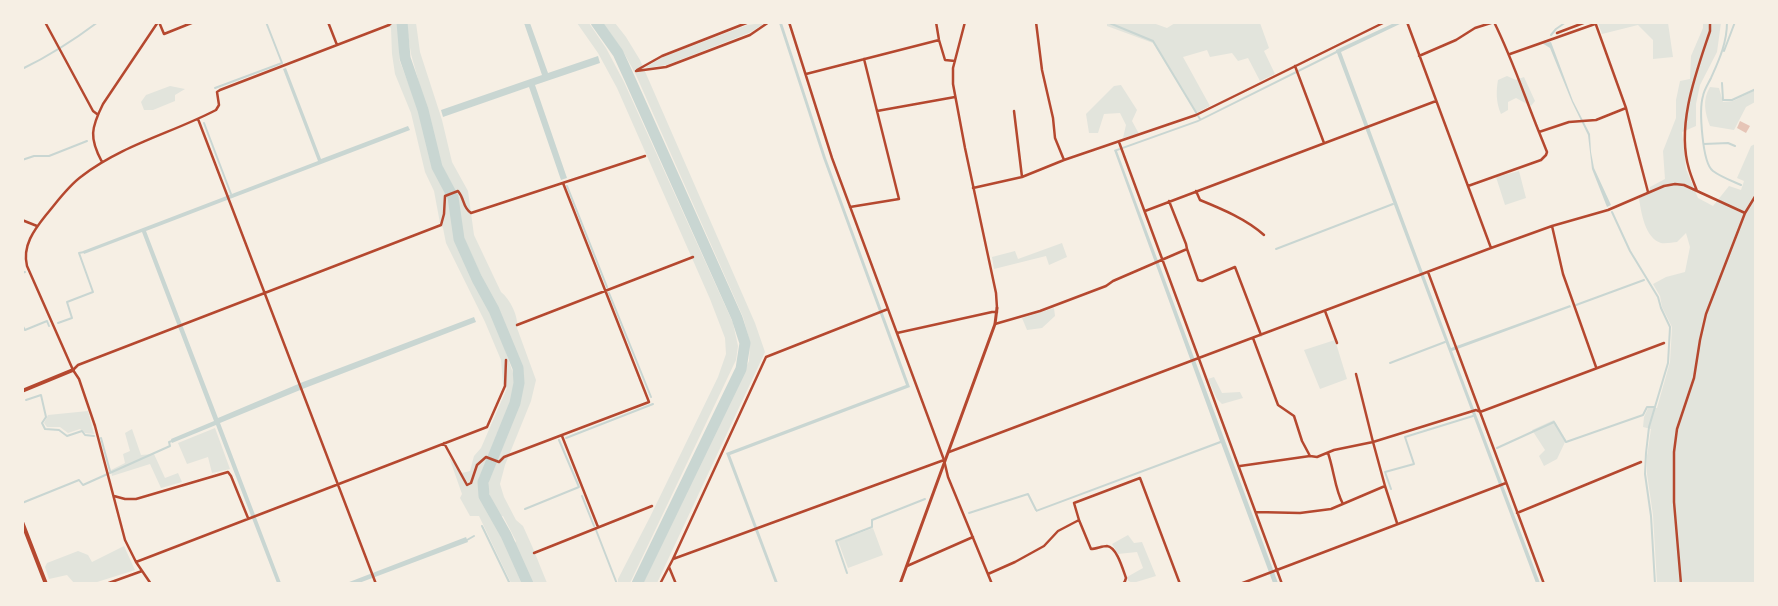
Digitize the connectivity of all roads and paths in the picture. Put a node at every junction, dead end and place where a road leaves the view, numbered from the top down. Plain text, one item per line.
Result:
1 (45, 22) edge
2 (159, 22) edge
3 (194, 22) edge
4 (328, 22) edge
5 (392, 22) edge
6 (749, 22) edge
7 (769, 22) edge
8 (789, 22) edge
9 (936, 22) edge
10 (965, 22) edge
11 (1036, 22) edge
12 (1385, 22) edge
13 (1407, 22) edge
14 (1494, 22) edge
15 (1586, 22) edge
16 (1710, 22) edge
17 (1595, 23) edge
18 (1557, 33) dead end
19 (939, 40) junction
20 (337, 45) junction
21 (1510, 54) junction
22 (1419, 56) junction
23 (864, 59) junction
24 (955, 62) junction
25 (1295, 66) junction
26 (806, 74) junction
27 (954, 97) junction
28 (1436, 100) junction
29 (1626, 108) junction
30 (877, 111) junction
31 (1014, 111) dead end
32 (98, 115) junction
33 (198, 119) junction
34 (1539, 132) junction
35 (1119, 142) junction
36 (1324, 143) junction
37 (645, 156) dead end
38 (1064, 160) junction
39 (102, 162) junction
40 (1022, 177) junction
41 (563, 183) junction
42 (1468, 186) junction
43 (973, 188) junction
44 (1196, 191) junction
45 (1648, 192) junction
46 (1698, 192) junction
47 (1756, 195) edge
48 (1169, 201) junction
49 (850, 207) junction
50 (1144, 211) junction
51 (1745, 213) junction
52 (22, 220) edge
53 (37, 226) junction
54 (1552, 226) junction
55 (1264, 235) dead end
56 (1491, 248) junction
57 (1186, 249) junction
58 (693, 257) dead end
59 (1162, 260) junction
60 (1426, 273) junction
61 (606, 291) junction
62 (265, 294) junction
63 (997, 308) joint
64 (888, 309) junction
65 (1324, 311) junction
66 (996, 312) junction
67 (996, 324) junction
68 (517, 325) dead end
69 (897, 333) junction
70 (1261, 335) junction
71 (1253, 338) junction
72 (1337, 342) dead end
73 (1664, 343) dead end
74 (1199, 358) junction
75 (506, 360) dead end
76 (1596, 368) junction
77 (73, 370) junction
78 (1356, 374) dead end
79 (22, 390) edge
80 (1478, 411) junction
81 (562, 436) junction
82 (1373, 442) junction
83 (444, 443) junction
84 (947, 452) junction
85 (1328, 453) junction
86 (1310, 456) junction
87 (944, 460) junction
88 (1641, 462) dead end
89 (1239, 466) junction
90 (337, 483) junction
91 (1506, 483) junction
92 (1385, 486) junction
93 (114, 496) junction
94 (1343, 505) junction
95 (652, 506) dead end
96 (1256, 512) junction
97 (1517, 512) junction
98 (249, 518) junction
99 (1078, 520) junction
100 (22, 522) edge
101 (1398, 523) junction
102 (598, 527) junction
103 (973, 537) junction
104 (534, 553) dead end
105 (673, 559) junction
106 (136, 562) junction
107 (669, 567) junction
108 (906, 567) junction
109 (1277, 570) junction
110 (142, 571) junction
111 (988, 574) junction
112 (46, 584) edge
113 (106, 584) edge
114 (151, 584) edge
115 (376, 584) edge
116 (660, 584) edge
117 (676, 584) edge
118 (900, 584) edge
119 (992, 584) edge
120 (1123, 584) edge
121 (1180, 584) edge
122 (1240, 584) edge
123 (1282, 584) edge
124 (1544, 584) edge
125 (1681, 584) edge

1 - 32 street
2 - 3 street
2 - 32 street
4 - 20 street
5 - 20 street
6 - 7 street
8 - 26 street
9 - 19 street
10 - 24 street
11 - 38 street
12 - 25 street
13 - 22 street
14 - 21 street
14 - 22 street
15 - 18 street
16 - 46 street
17 - 21 street
17 - 29 street
19 - 23 street
19 - 24 street
20 - 33 street
21 - 34 street
22 - 28 street
23 - 26 street
23 - 30 street
24 - 27 street
25 - 35 street
25 - 36 street
26 - 49 street
27 - 30 street
27 - 43 street
28 - 36 street
28 - 42 street
29 - 34 street
29 - 45 street
30 - 49 street
31 - 40 street
32 - 39 street
33 - 39 street
33 - 62 street
34 - 42 street
35 - 38 street
35 - 50 street
36 - 44 street
37 - 41 street
38 - 40 street
39 - 53 street
40 - 43 street
41 - 61 street
41 - 62 street
42 - 56 street
43 - 63 street
44 - 48 street
44 - 55 street
45 - 46 street
45 - 54 street
46 - 51 street
47 - 51 street
48 - 50 street
48 - 57 street
49 - 64 street
50 - 59 street
51 - 125 street
52 - 53 street
53 - 77 street
54 - 56 street
54 - 76 street
56 - 60 street
57 - 59 street
57 - 70 street
58 - 61 street
59 - 67 street
59 - 74 street
60 - 65 street
60 - 80 street
61 - 68 street
61 - 81 street
62 - 77 street
62 - 90 street
63 - 66 street
64 - 69 street
64 - 105 street
65 - 70 street
65 - 72 street
66 - 67 street
66 - 69 street
67 - 84 street
69 - 87 street
70 - 71 street
71 - 74 street
71 - 86 street
73 - 76 street
74 - 84 street
74 - 89 street
75 - 83 street
76 - 80 street
77 - 79 main road
77 - 93 street
78 - 82 street
80 - 82 street
80 - 91 street
81 - 83 street
81 - 102 street
82 - 85 street
82 - 92 street
83 - 90 street
84 - 87 street
85 - 86 street
85 - 94 street
86 - 89 street
87 - 103 street
87 - 105 street
87 - 108 street
88 - 97 street
89 - 96 street
90 - 98 street
90 - 115 street
91 - 97 street
91 - 101 street
92 - 94 street
92 - 101 street
93 - 98 street
93 - 106 street
94 - 96 street
95 - 102 street
96 - 109 street
97 - 124 street
98 - 106 street
99 - 111 street
99 - 120 street
99 - 121 street
100 - 112 main road
101 - 109 street
102 - 104 street
103 - 108 street
103 - 111 street
105 - 107 street
106 - 110 street
107 - 116 street
107 - 117 street
108 - 118 street
109 - 122 street
109 - 123 street
110 - 113 street
110 - 114 street
111 - 119 street

